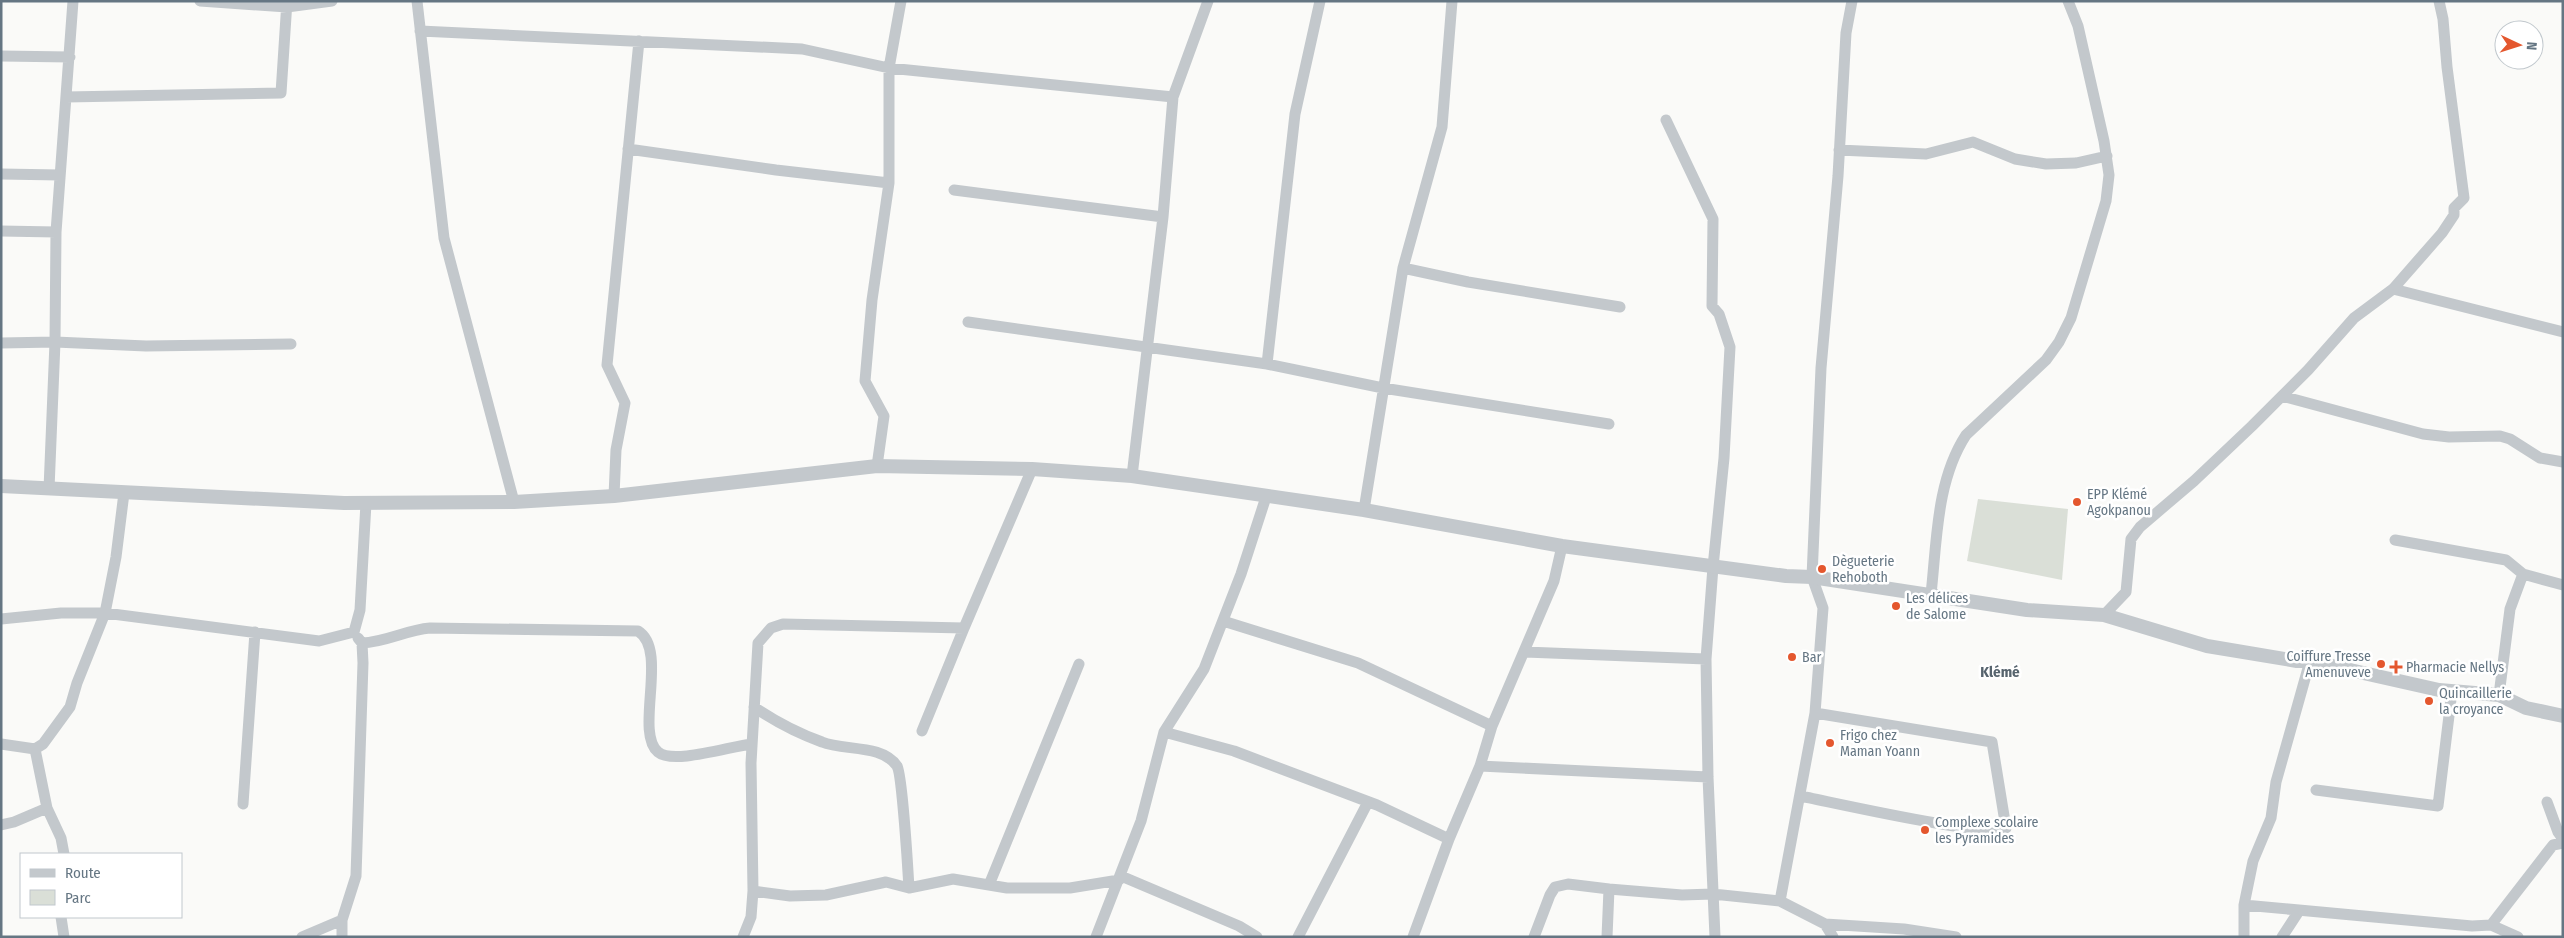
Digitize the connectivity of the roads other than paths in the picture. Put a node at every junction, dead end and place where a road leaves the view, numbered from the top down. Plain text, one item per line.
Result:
1 (73, 1) edge
2 (200, 1) edge
3 (332, 1) edge
4 (417, 1) edge
5 (901, 1) edge
6 (1208, 1) edge
7 (1320, 1) edge
8 (1452, 1) edge
9 (1852, 1) edge
10 (2068, 1) edge
11 (2439, 1) edge
12 (287, 4) edge
13 (420, 31) junction
14 (639, 41) junction
15 (1, 56) edge
16 (70, 57) junction
17 (889, 68) junction
18 (66, 97) junction
19 (1173, 98) junction
20 (1666, 120) dead end
21 (628, 149) junction
22 (1839, 150) junction
23 (2106, 156) junction
24 (1, 174) edge
25 (60, 175) junction
26 (889, 183) junction
27 (954, 190) dead end
28 (1163, 218) junction
29 (1, 231) edge
30 (56, 232) junction
31 (1403, 268) junction
32 (2393, 289) junction
33 (1620, 307) dead end
34 (968, 322) dead end
35 (2563, 332) edge
36 (55, 342) junction
37 (1, 343) edge
38 (291, 344) dead end
39 (1146, 346) junction
40 (1268, 364) junction
41 (1383, 388) junction
42 (2282, 396) junction
43 (1609, 424) dead end
44 (2563, 462) edge
45 (878, 466) junction
46 (1032, 469) junction
47 (1132, 476) junction
48 (1, 486) edge
49 (49, 489) junction
50 (124, 493) junction
51 (614, 496) junction
52 (1266, 497) junction
53 (514, 502) junction
54 (366, 503) junction
55 (1364, 510) junction
56 (2395, 540) dead end
57 (1562, 546) junction
58 (1713, 566) junction
59 (2523, 574) junction
60 (1812, 577) junction
61 (2563, 585) edge
62 (1931, 594) junction
63 (105, 613) junction
64 (2104, 615) junction
65 (1, 619) edge
66 (1223, 622) junction
67 (964, 628) junction
68 (255, 632) junction
69 (354, 632) junction
70 (362, 643) junction
71 (1525, 652) junction
72 (1706, 659) junction
73 (2310, 661) junction
74 (1079, 664) dead end
75 (2452, 691) junction
76 (2499, 695) junction
77 (754, 707) junction
78 (1815, 713) junction
79 (2563, 716) edge
80 (1492, 726) junction
81 (922, 731) dead end
82 (1164, 732) junction
83 (1, 744) edge
84 (752, 744) junction
85 (35, 749) junction
86 (1480, 766) junction
87 (1708, 777) junction
88 (2316, 790) dead end
89 (1800, 796) junction
90 (1368, 802) junction
91 (2547, 802) dead end
92 (243, 804) dead end
93 (48, 808) junction
94 (1, 825) edge
95 (1449, 839) junction
96 (2563, 839) edge
97 (2563, 843) edge
98 (64, 853) edge
99 (1120, 878) junction
100 (989, 885) junction
101 (910, 888) junction
102 (1609, 889) junction
103 (753, 891) junction
104 (1713, 894) junction
105 (1780, 901) junction
106 (2244, 905) junction
107 (2300, 911) junction
108 (61, 918) edge
109 (342, 920) junction
110 (1825, 924) junction
111 (2491, 925) junction
112 (64, 937) edge
113 (302, 937) edge
114 (342, 937) edge
115 (743, 937) edge
116 (1096, 937) edge
117 (1258, 937) edge
118 (1298, 937) edge
119 (1414, 937) edge
120 (1534, 937) edge
121 (1606, 937) edge
122 (1715, 937) edge
123 (1833, 937) edge
124 (1956, 937) edge
125 (2244, 937) edge
126 (2282, 937) edge
127 (2518, 937) edge

1 - 16 street
2 - 12 street
3 - 12 street
4 - 13 street
5 - 17 street
6 - 19 street
7 - 40 street
8 - 31 street
9 - 22 street
10 - 23 street
11 - 32 street
12 - 18 street
13 - 14 street
13 - 53 street
14 - 17 street
14 - 21 street
15 - 16 street
16 - 18 street
17 - 19 street
17 - 26 street
18 - 25 street
19 - 28 street
20 - 58 street
21 - 26 street
21 - 51 street
22 - 23 street
22 - 60 street
23 - 62 street
24 - 25 street
25 - 30 street
26 - 45 street
27 - 28 street
28 - 39 street
29 - 30 street
30 - 36 street
31 - 33 street
31 - 41 street
32 - 35 street
32 - 42 street
34 - 39 street
36 - 37 street
36 - 38 street
36 - 49 street
39 - 40 street
39 - 47 street
40 - 41 street
41 - 43 street
41 - 55 street
42 - 44 street
42 - 64 street
45 - 46 street
45 - 51 street
46 - 47 street
46 - 67 street
47 - 52 street
48 - 49 street
49 - 50 street
50 - 54 street
50 - 63 street
51 - 53 street
52 - 55 street
52 - 66 street
53 - 54 street
54 - 69 street
55 - 57 street
56 - 59 street
57 - 58 street
57 - 71 street
58 - 60 street
58 - 72 street
59 - 61 street
59 - 76 street
60 - 62 street
60 - 78 street
62 - 64 street
63 - 65 street
63 - 68 street
63 - 85 street
64 - 73 street
66 - 80 street
66 - 82 street
67 - 77 street
67 - 81 street
68 - 69 street
68 - 92 street
69 - 70 street
70 - 84 street
70 - 109 street
71 - 72 street
71 - 80 street
72 - 87 street
73 - 75 street
73 - 106 street
74 - 100 street
75 - 76 street
75 - 88 street
76 - 79 street
77 - 84 street
77 - 101 street
78 - 89 street
78 - 89 street
80 - 86 street
82 - 90 street
82 - 99 street
83 - 85 street
84 - 103 street
85 - 93 street
86 - 87 street
86 - 95 street
87 - 104 street
89 - 105 street
90 - 95 street
90 - 118 street
91 - 96 street
93 - 94 street
93 - 98 street
95 - 119 street
97 - 111 street
99 - 100 street
99 - 116 street
99 - 117 street
100 - 101 street
101 - 103 street
102 - 104 street
102 - 120 street
102 - 121 street
103 - 115 street
104 - 105 street
104 - 122 street
105 - 110 street
106 - 107 street
106 - 125 street
107 - 111 street
107 - 126 street
108 - 112 street
109 - 113 street
109 - 114 street
110 - 123 street
110 - 124 street
111 - 127 street

